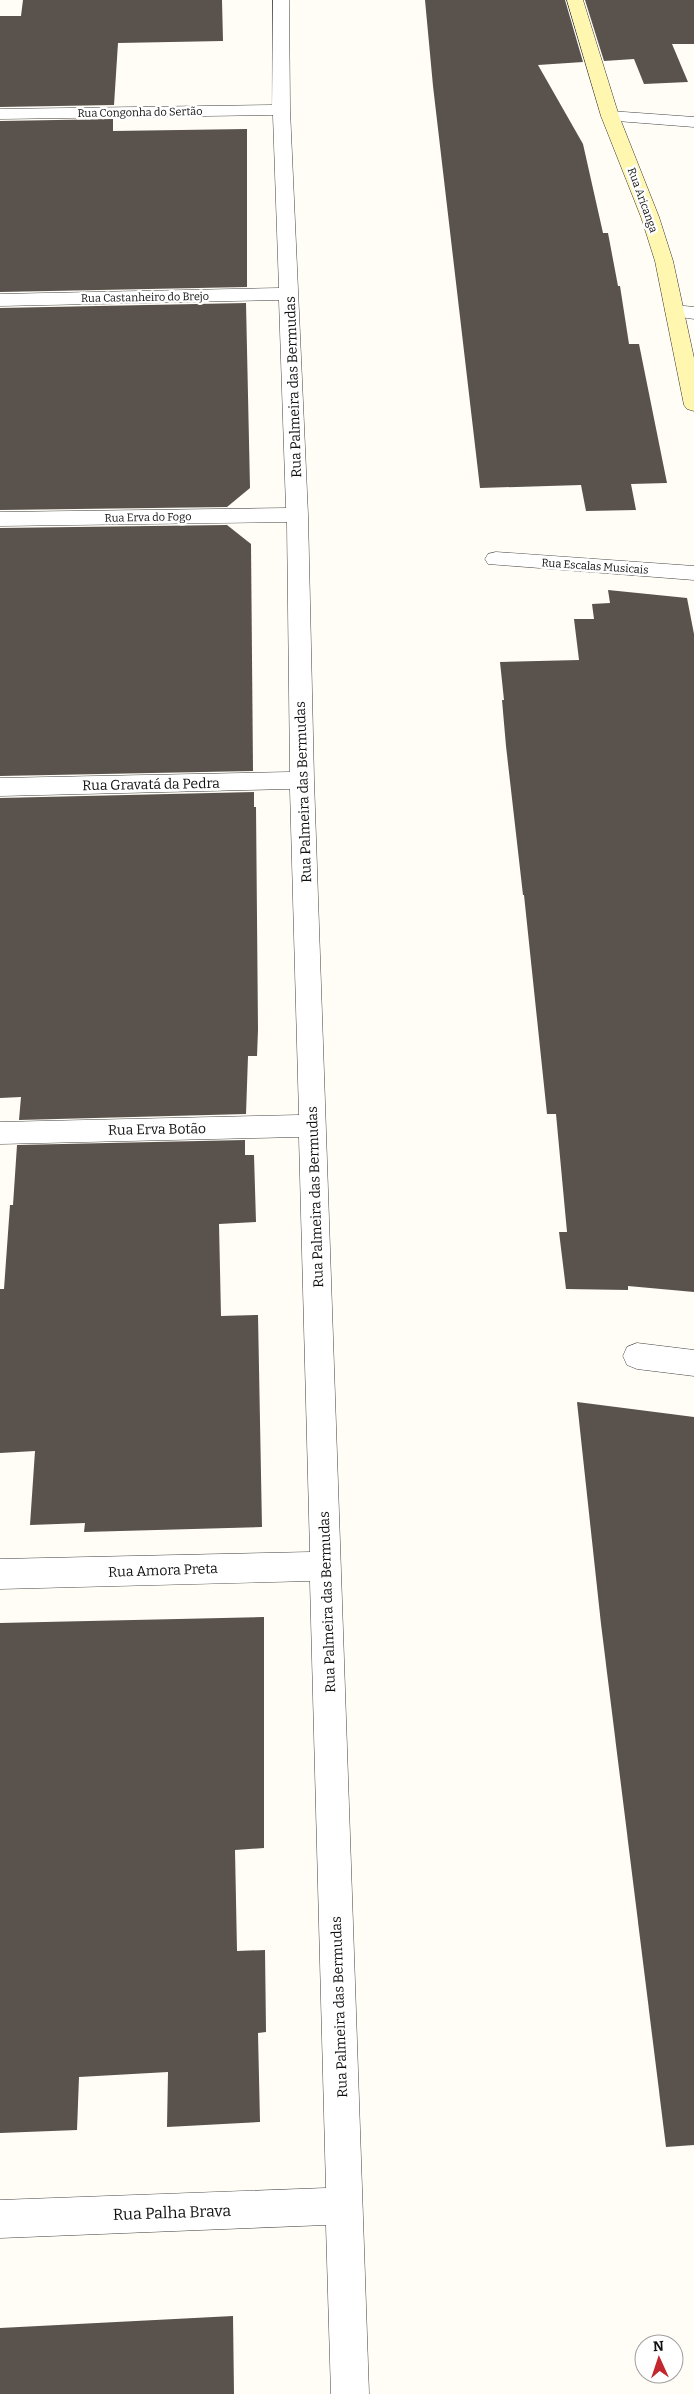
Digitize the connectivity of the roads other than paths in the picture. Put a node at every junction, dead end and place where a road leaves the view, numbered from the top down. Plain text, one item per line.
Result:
1 (280, 0) edge
2 (575, 0) edge
3 (281, 110) junction
4 (0, 114) edge
5 (610, 116) junction
6 (694, 122) edge
7 (290, 294) junction
8 (0, 300) edge
9 (685, 312) edge
10 (694, 405) edge
11 (297, 515) junction
12 (0, 520) edge
13 (496, 559) dead end
14 (694, 573) edge
15 (302, 780) junction
16 (0, 787) edge
17 (314, 1126) junction
18 (0, 1133) edge
19 (637, 1356) dead end
20 (694, 1363) edge
21 (326, 1566) junction
22 (0, 1574) edge
23 (344, 2206) junction
24 (0, 2219) edge
25 (350, 2394) edge

1 - 3 street, Rua Palmeira das Bermudas
2 - 5 street, Rua Aricanga
3 - 4 street, Rua Congonha do Sertão
3 - 7 street, Rua Palmeira das Bermudas
5 - 6 street
5 - 9 street, Rua Aricanga
7 - 8 street, Rua Castanheiro do Brejo
7 - 11 street, Rua Palmeira das Bermudas
9 - 10 street, Rua Aricanga
11 - 12 street, Rua Erva do Fogo
11 - 15 street, Rua Palmeira das Bermudas
13 - 14 street, Rua Escalas Musicais
15 - 16 street, Rua Gravatá da Pedra
15 - 17 street, Rua Palmeira das Bermudas
17 - 18 street, Rua Erva Botão
17 - 21 street, Rua Palmeira das Bermudas
19 - 20 street
21 - 22 street, Rua Amora Preta
21 - 23 street, Rua Palmeira das Bermudas
23 - 24 street, Rua Palha Brava
23 - 25 street, Rua Palmeira das Bermudas

